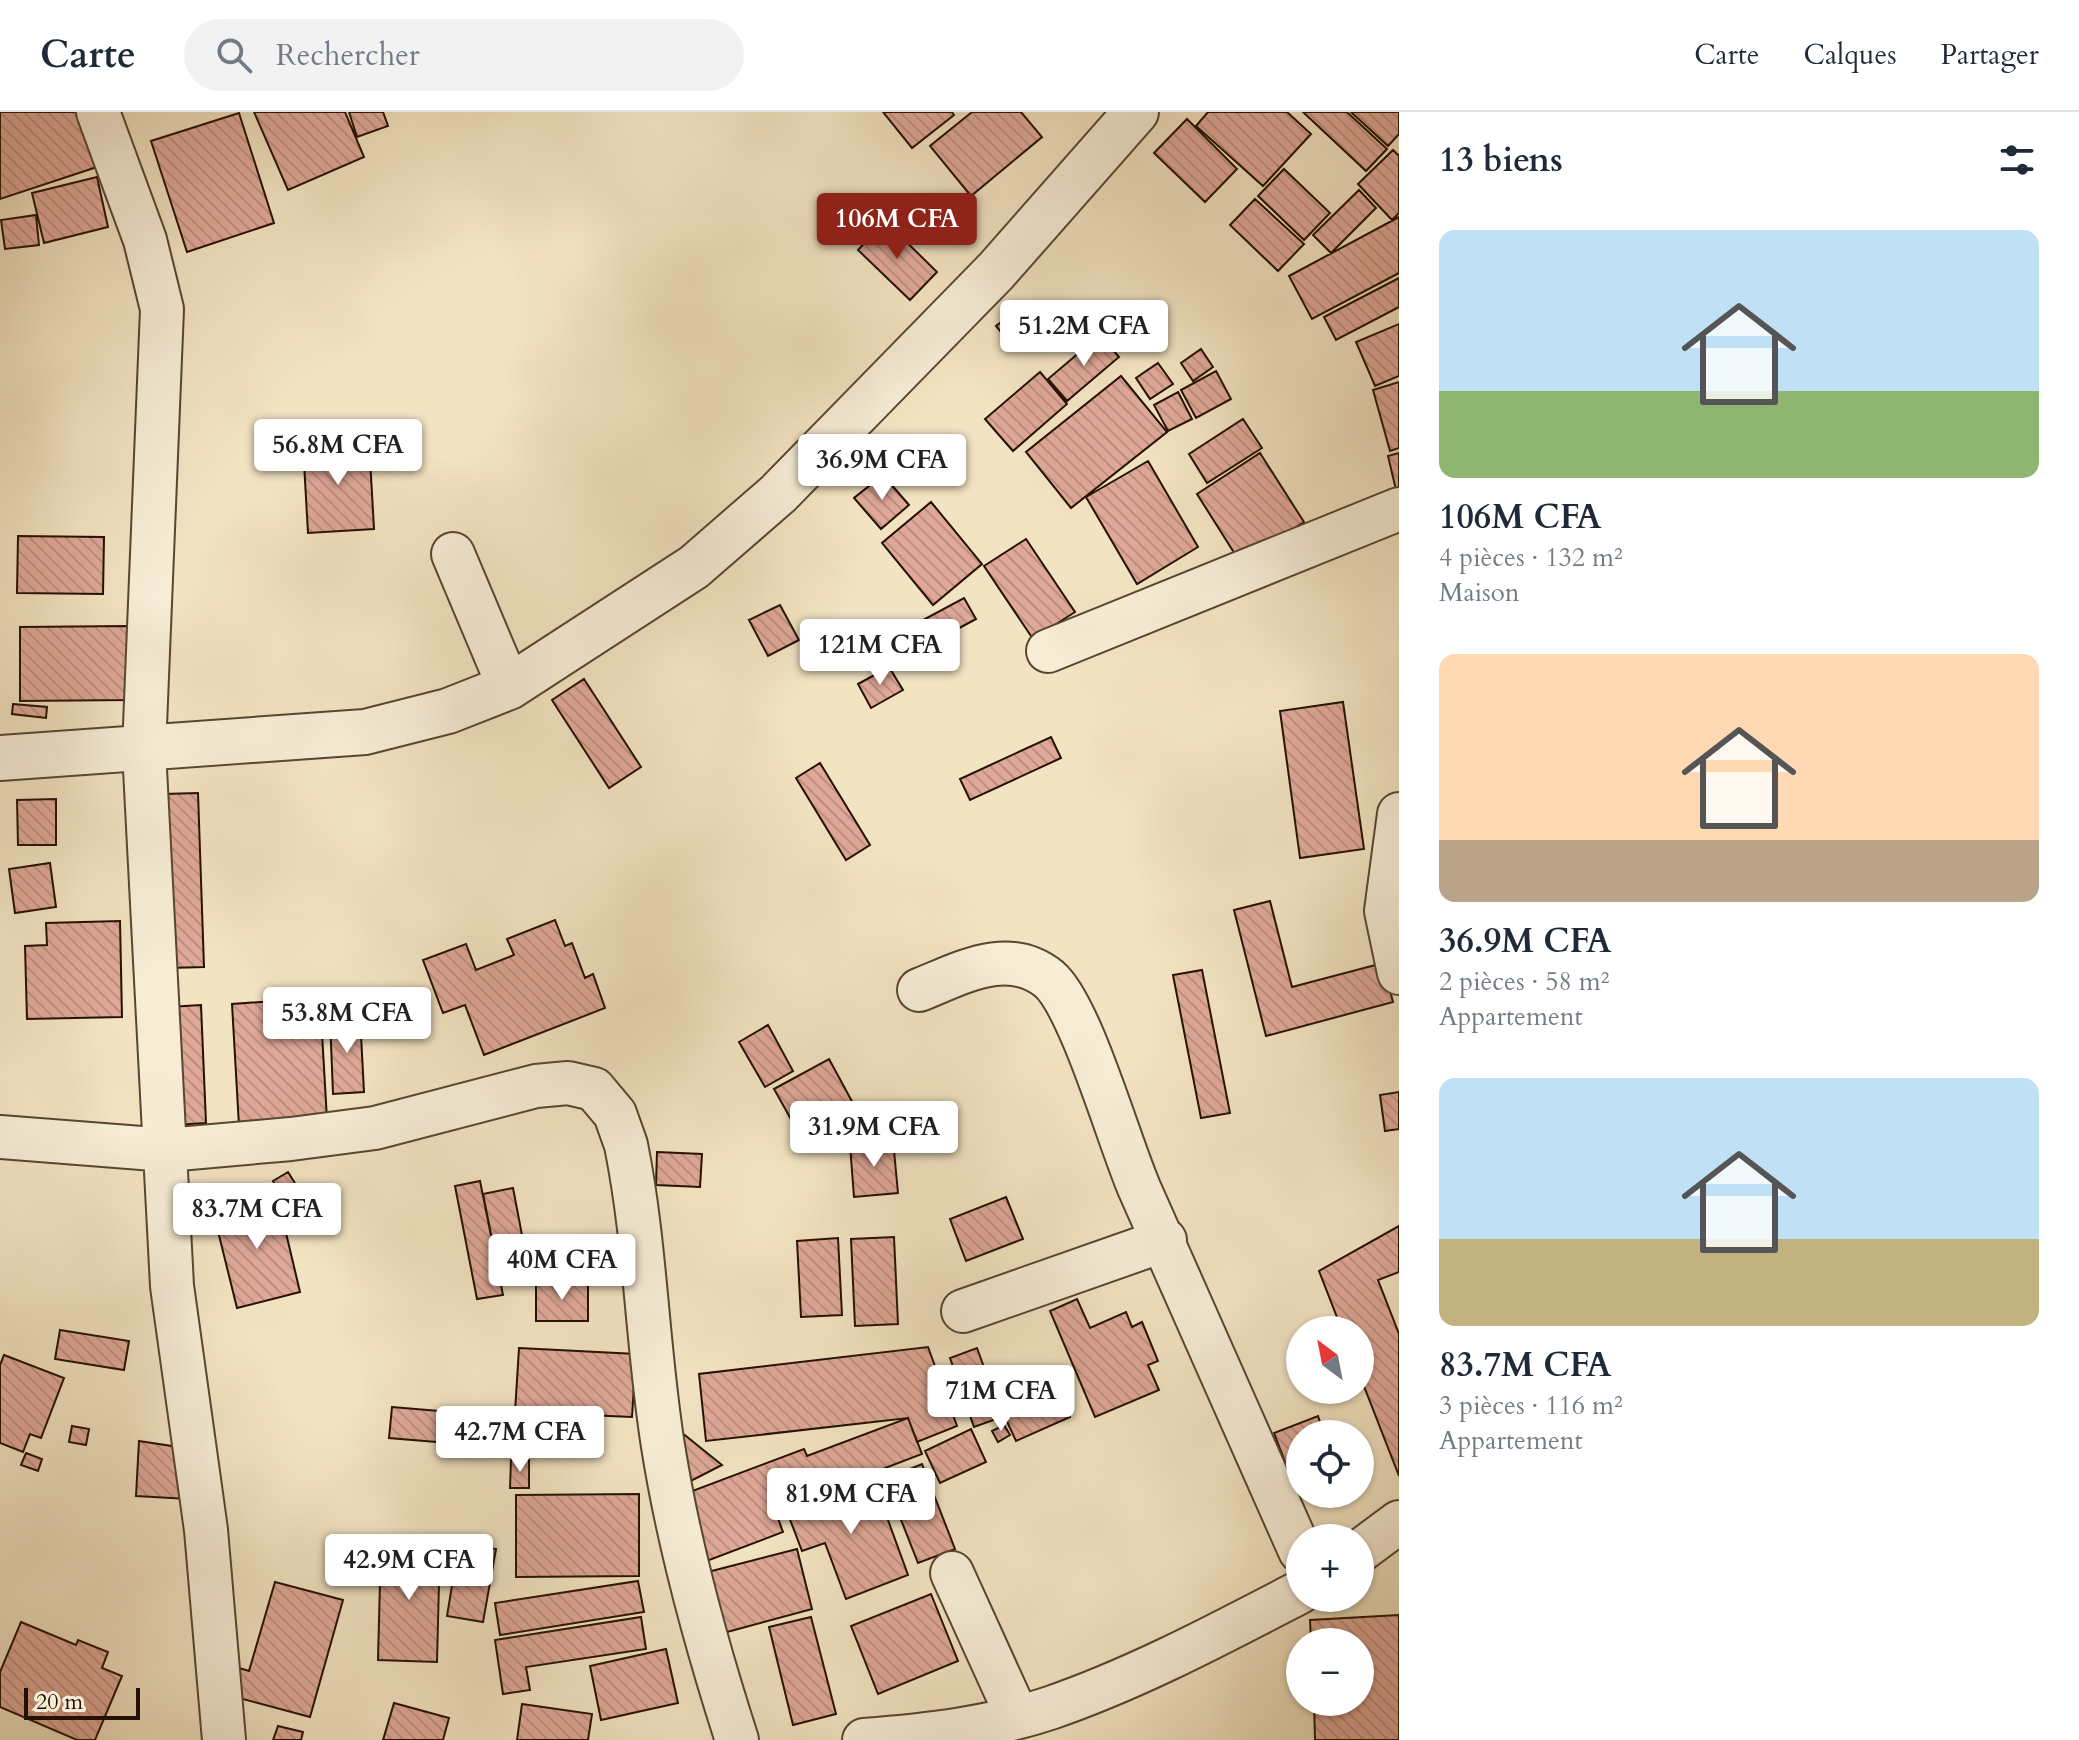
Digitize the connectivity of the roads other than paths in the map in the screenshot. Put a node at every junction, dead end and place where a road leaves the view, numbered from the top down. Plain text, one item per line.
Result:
1 (98, 112) edge
2 (1133, 113) edge
3 (1399, 509) edge
4 (453, 554) dead end
5 (1048, 651) dead end
6 (509, 687) junction
7 (144, 750) junction
8 (0, 758) edge
9 (1399, 814) edge
10 (1399, 973) edge
11 (919, 990) dead end
12 (4, 1149) edge
13 (167, 1150) junction
14 (1165, 1240) junction
15 (963, 1311) dead end
16 (1399, 1522) edge
17 (1288, 1524) edge
18 (1374, 1541) edge
19 (952, 1573) dead end
20 (1286, 1599) edge
21 (1017, 1716) junction
22 (224, 1740) edge
23 (737, 1740) edge
24 (864, 1740) edge

1 - 7 street
2 - 6 street
3 - 5 street
4 - 6 street
6 - 7 street
7 - 8 street
7 - 13 street
9 - 10 street
11 - 14 street
12 - 13 street
13 - 22 street
13 - 23 street
14 - 15 street
14 - 17 street
16 - 18 street
19 - 21 street
20 - 21 street
21 - 24 street

